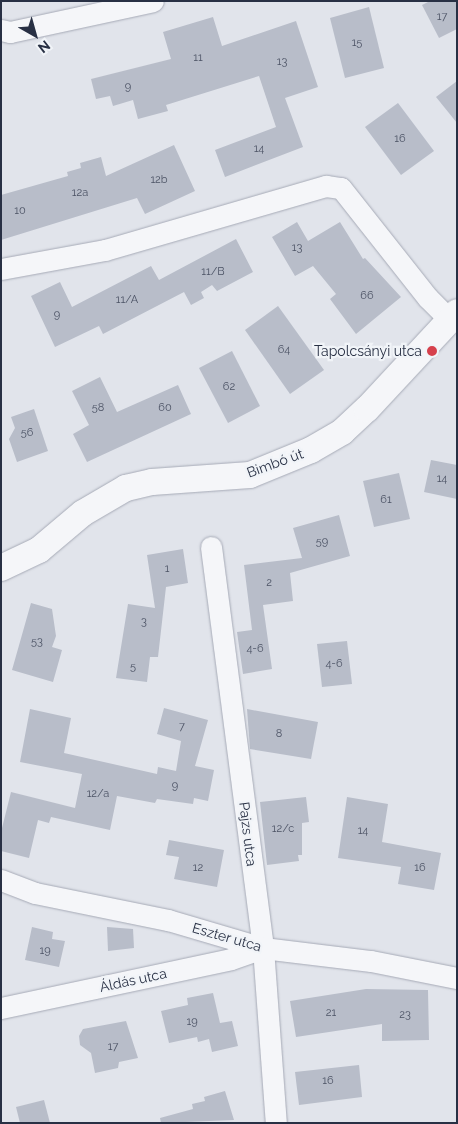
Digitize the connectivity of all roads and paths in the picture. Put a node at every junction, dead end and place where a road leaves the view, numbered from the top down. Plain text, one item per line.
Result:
1 (153, 1) edge
2 (1, 30) edge
3 (1, 269) edge
4 (453, 315) edge
5 (211, 546) dead end
6 (1, 568) edge
7 (1, 880) edge
8 (263, 948) junction
9 (457, 978) edge
10 (1, 1008) edge
11 (276, 1123) edge

1 - 2 street
3 - 4 street
4 - 6 street, Bimbó út
5 - 8 street, Pajzs utca
7 - 8 street, Eszter utca
8 - 9 street, Eszter utca
8 - 10 street, Áldás utca
8 - 11 street, Pajzs utca

